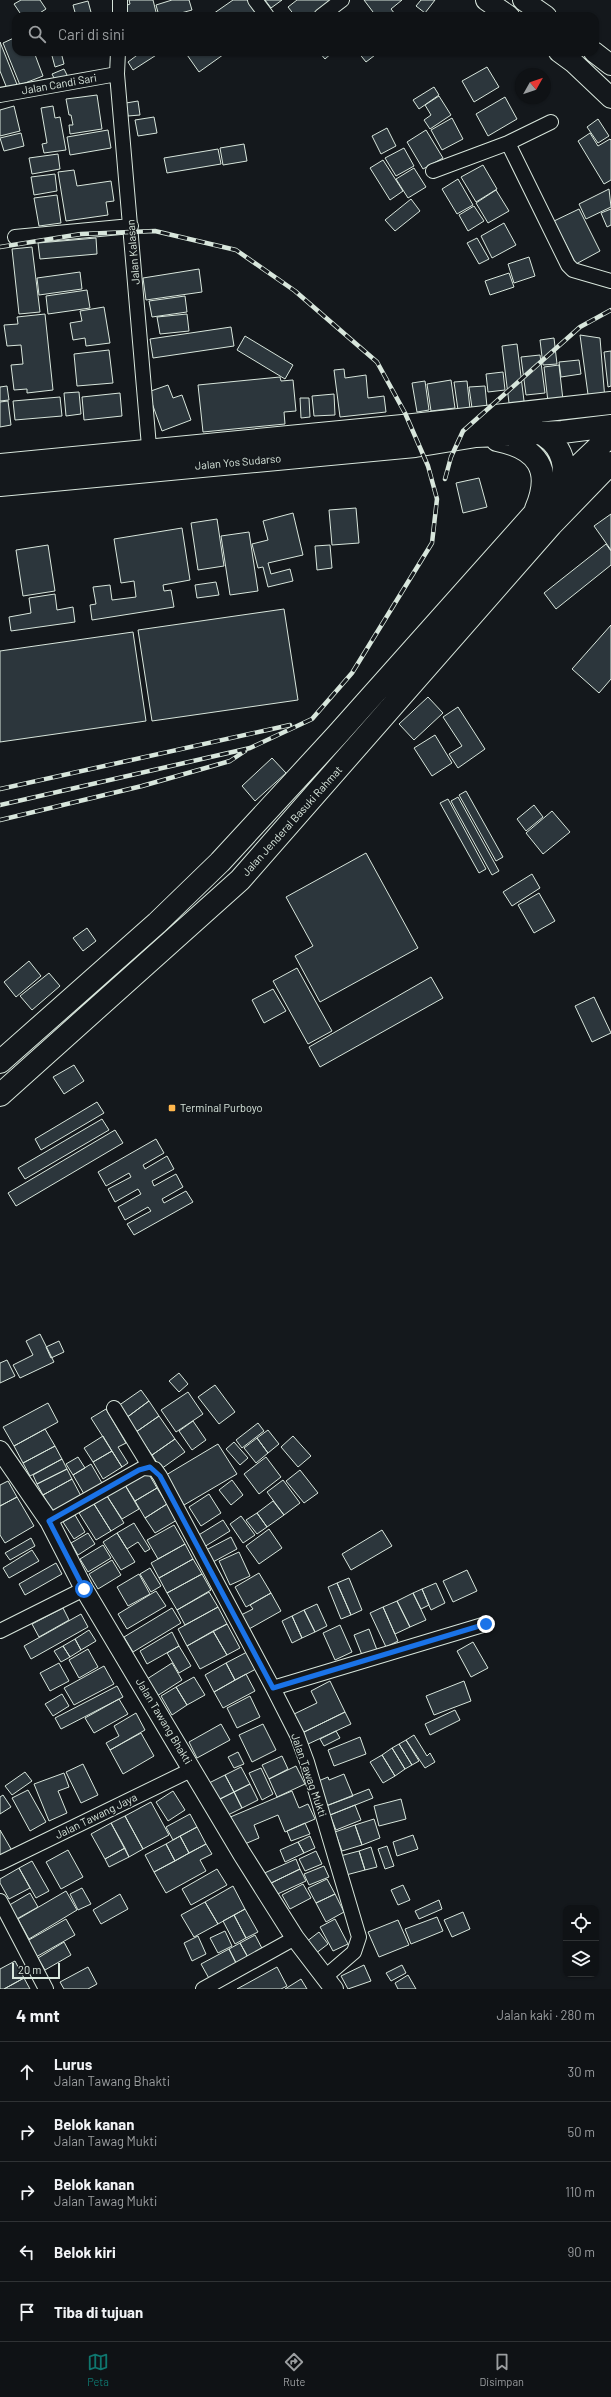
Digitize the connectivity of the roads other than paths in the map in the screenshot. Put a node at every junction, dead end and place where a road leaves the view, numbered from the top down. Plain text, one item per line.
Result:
1 (120, 0) edge
2 (255, 0) edge
3 (342, 0) edge
4 (523, 0) edge
5 (120, 12) edge
6 (264, 12) edge
7 (326, 12) edge
8 (540, 12) edge
9 (118, 56) edge
10 (564, 56) edge
11 (599, 56) edge
12 (611, 65) edge
13 (117, 74) junction
14 (0, 95) edge
15 (611, 98) edge
16 (552, 122) dead end
17 (508, 143) junction
18 (432, 171) dead end
19 (131, 226) junction
20 (15, 237) dead end
21 (611, 281) edge
22 (611, 403) edge
23 (611, 426) edge
24 (474, 428) junction
25 (541, 433) junction
26 (611, 435) edge
27 (151, 461) junction
28 (611, 463) edge
29 (0, 465) edge
30 (565, 479) junction
31 (0, 485) edge
32 (535, 512) junction
33 (556, 519) junction
34 (62, 1008) junction
35 (80, 1025) junction
36 (0, 1062) edge
37 (0, 1095) edge
38 (114, 1408) dead end
39 (0, 1450) edge
40 (150, 1467) junction
41 (49, 1521) junction
42 (84, 1589) junction
43 (486, 1624) dead end
44 (0, 1631) edge
45 (273, 1688) junction
46 (193, 1769) junction
47 (0, 1863) edge
48 (0, 1901) edge
49 (295, 1938) junction
50 (330, 1983) edge
51 (46, 1989) edge
52 (203, 1989) edge

1 - 5 street
2 - 6 street
3 - 7 street
4 - 8 main road
9 - 13 street, Jalan Kalasan
10 - 15 main road
11 - 12 main road
13 - 14 street, Jalan Candi Sari
13 - 19 street, Jalan Kalasan
16 - 17 street
17 - 18 street
17 - 21 street
19 - 20 street
19 - 27 street, Jalan Kalasan
22 - 24 highway
23 - 25 highway
24 - 25 highway
24 - 27 highway, Jalan Yos Sudarso
24 - 32 highway
25 - 30 highway
26 - 30 highway
27 - 29 highway, Jalan Yos Sudarso
27 - 31 highway, Jalan Yos Sudarso
28 - 33 highway, Jalan Jenderal Basuki Rahmat
30 - 32 highway
30 - 33 highway
32 - 34 highway
33 - 35 highway, Jalan Jenderal Basuki Rahmat
34 - 35 highway
34 - 36 highway
35 - 37 highway, Jalan Jenderal Basuki Rahmat
38 - 40 street, Jalan Tawag Mukti
39 - 41 street, Jalan Tawang Bhakti
40 - 41 street
40 - 45 street, Jalan Tawag Mukti
41 - 42 street, Jalan Tawang Bhakti
42 - 44 street
42 - 46 street, Jalan Tawang Bhakti
43 - 45 street
45 - 50 street, Jalan Tawag Mukti
46 - 47 street, Jalan Tawang Jaya
46 - 49 street, Jalan Tawang Bhakti
48 - 51 street
49 - 50 street, Jalan Tawang Bhakti
49 - 52 street

